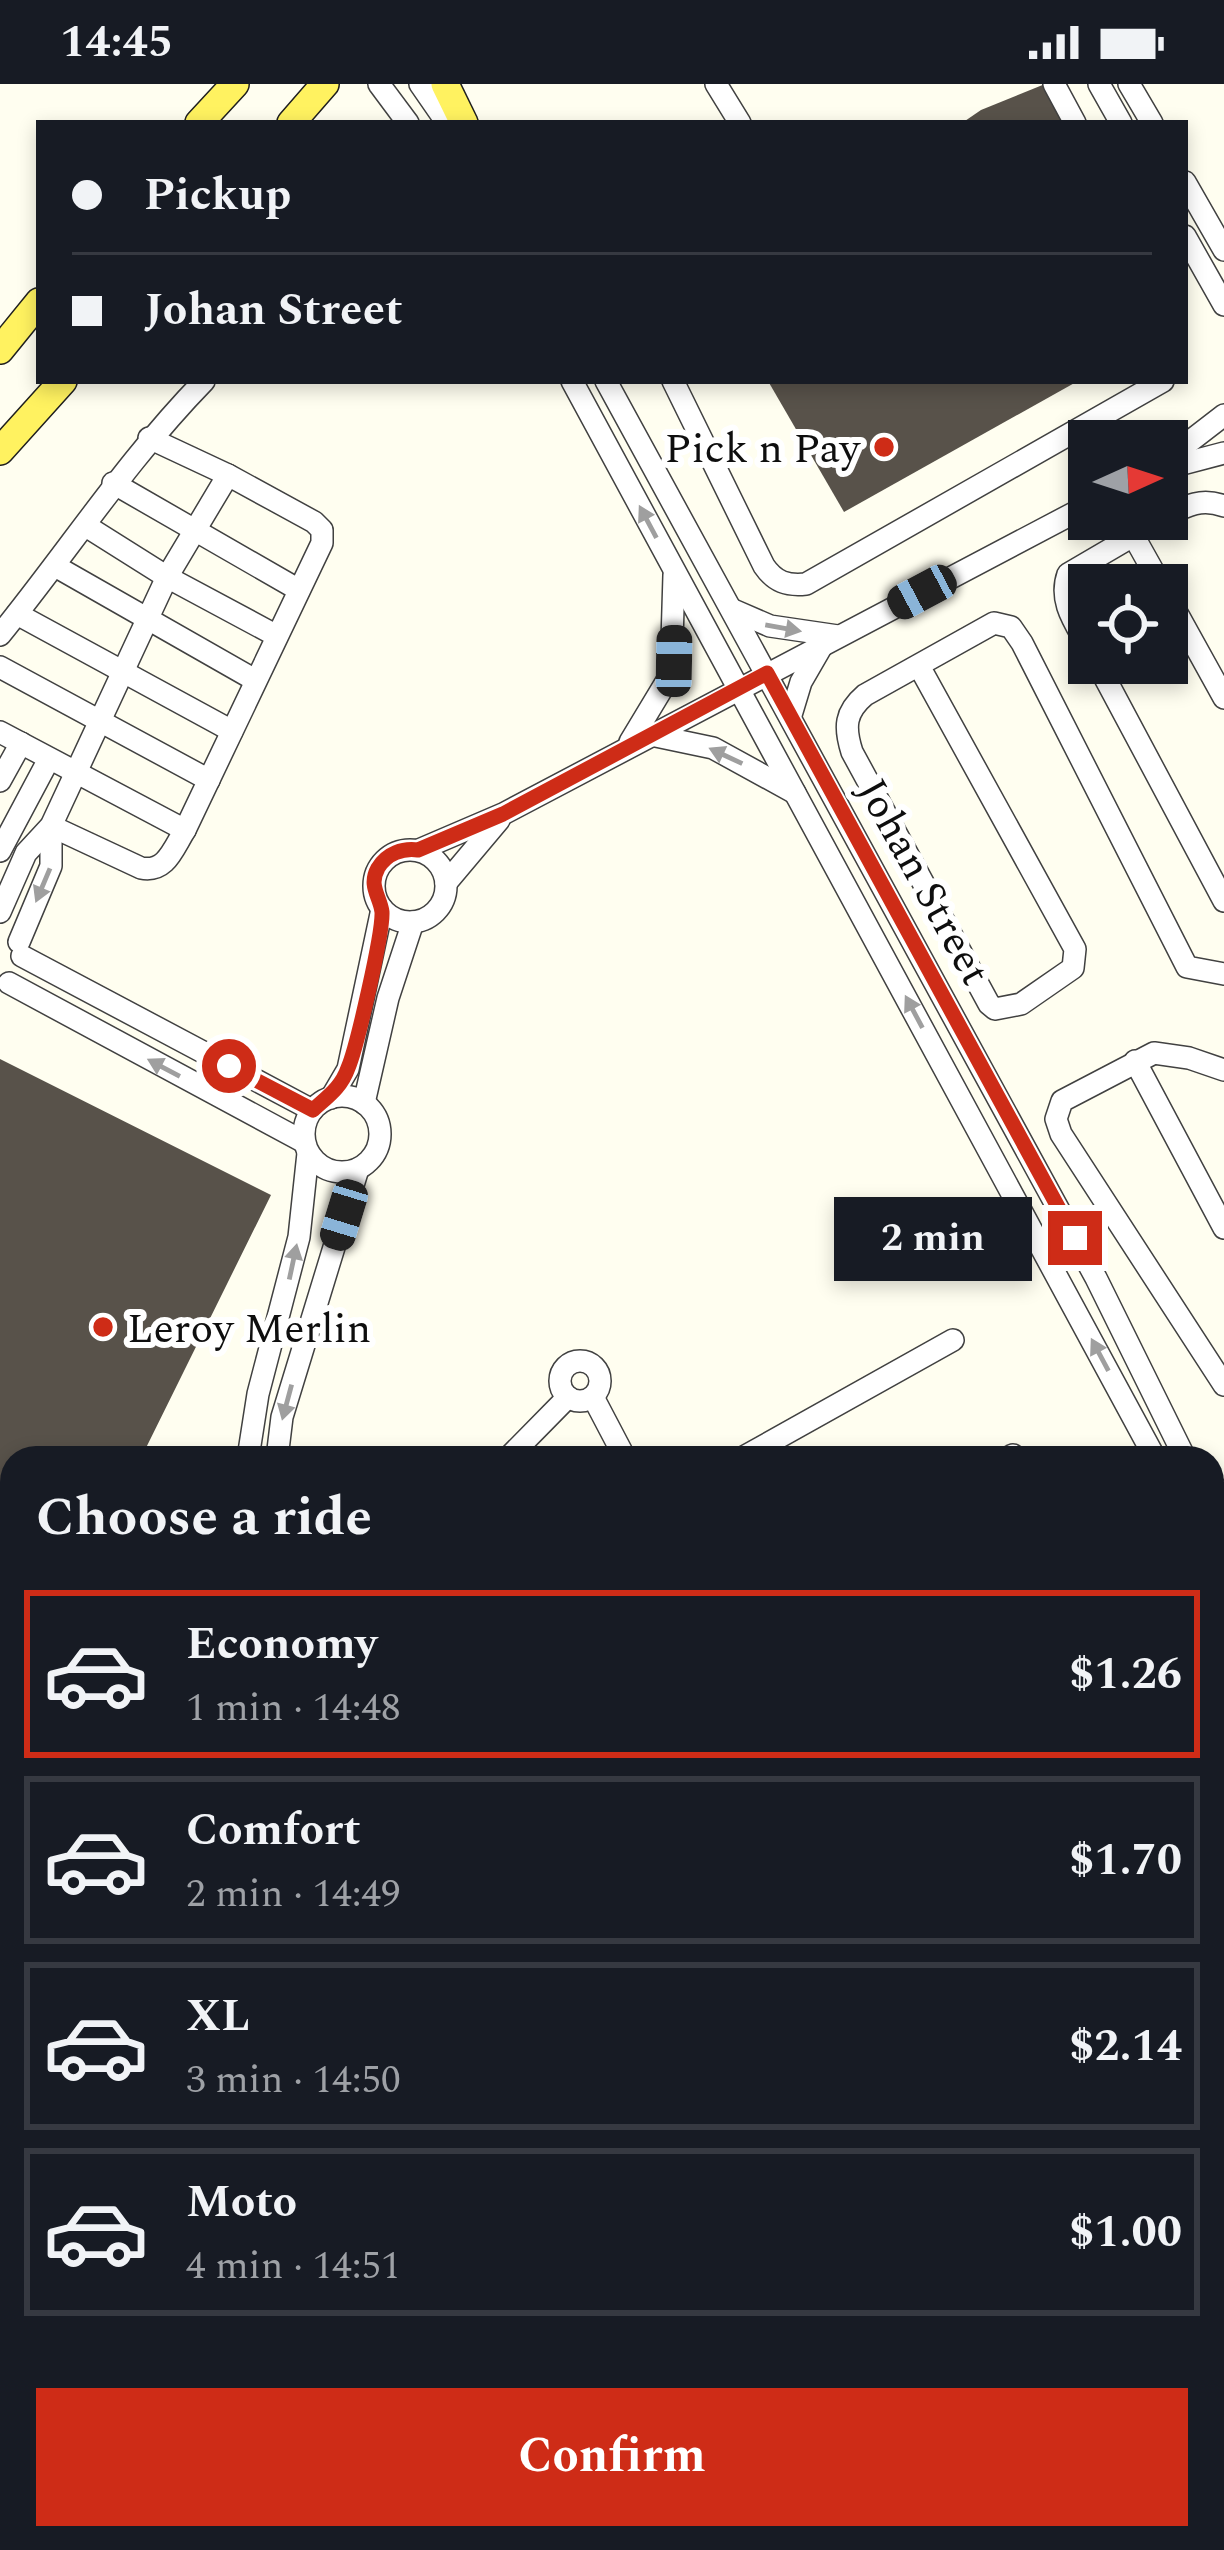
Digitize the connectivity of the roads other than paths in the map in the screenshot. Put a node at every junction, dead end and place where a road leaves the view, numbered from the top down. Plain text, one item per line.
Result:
1 (235, 84) edge
2 (325, 84) edge
3 (379, 84) edge
4 (420, 84) edge
5 (445, 84) edge
6 (716, 84) edge
7 (1054, 84) edge
8 (1099, 84) edge
9 (1130, 84) edge
10 (202, 120) edge
11 (294, 120) edge
12 (406, 120) edge
13 (445, 120) edge
14 (463, 120) edge
15 (738, 120) edge
16 (1073, 120) edge
17 (1119, 120) edge
18 (1150, 120) edge
19 (1188, 187) edge
20 (1188, 241) edge
21 (1224, 250) edge
22 (1224, 305) edge
23 (36, 306) edge
24 (0, 350) edge
25 (60, 384) edge
26 (201, 384) edge
27 (574, 384) edge
28 (607, 384) edge
29 (674, 384) edge
30 (1158, 384) edge
31 (1224, 415) edge
32 (149, 438) junction
33 (1188, 446) edge
34 (0, 451) edge
35 (1224, 453) edge
36 (1188, 460) edge
37 (228, 475) junction
38 (113, 483) junction
39 (1188, 506) edge
40 (1224, 506) edge
41 (1068, 516) edge
42 (86, 526) junction
43 (192, 531) junction
44 (1124, 540) edge
45 (1082, 564) edge
46 (55, 566) junction
47 (674, 570) junction
48 (1068, 574) edge
49 (167, 577) junction
50 (299, 590) junction
51 (732, 609) junction
52 (1068, 610) edge
53 (17, 614) junction
54 (147, 619) junction
55 (1188, 634) edge
56 (0, 635) edge
57 (277, 636) junction
58 (830, 640) junction
59 (919, 666) junction
60 (0, 667) edge
61 (767, 673) junction
62 (121, 674) junction
63 (255, 680) junction
64 (1108, 684) edge
65 (738, 689) junction
66 (1224, 698) edge
67 (790, 715) junction
68 (99, 722) junction
69 (232, 731) junction
70 (0, 732) edge
71 (651, 734) junction
72 (21, 743) junction
73 (626, 748) junction
74 (49, 759) junction
75 (75, 773) junction
76 (209, 780) junction
77 (0, 781) edge
78 (795, 793) junction
79 (503, 814) junction
80 (51, 826) junction
81 (184, 830) junction
82 (418, 850) junction
83 (0, 851) edge
84 (446, 883) junction
85 (1224, 901) edge
86 (382, 909) junction
87 (0, 912) edge
88 (413, 922) junction
89 (13, 943) edge
90 (1224, 974) edge
91 (3, 989) edge
92 (1135, 1061) junction
93 (1224, 1070) edge
94 (364, 1103) junction
95 (322, 1104) junction
96 (306, 1148) junction
97 (358, 1169) junction
98 (1224, 1228) edge
99 (953, 1340) dead end
100 (1224, 1385) edge
101 (568, 1397) junction
102 (593, 1397) junction
103 (250, 1446) edge
104 (278, 1446) edge
105 (525, 1446) edge
106 (620, 1446) edge
107 (763, 1446) edge
108 (1149, 1446) edge
109 (1183, 1446) edge

1 - 10 main road
2 - 11 main road
3 - 12 street
4 - 13 street
5 - 14 main road
6 - 15 street
7 - 16 street
8 - 17 street
9 - 18 street
19 - 21 street
20 - 22 street
23 - 24 main road
25 - 34 main road
26 - 32 street
47 -> 27 street, Johan Street
28 - 51 street, Johan Street
29 - 30 street
31 - 33 street
32 - 37 street
32 - 38 street
35 - 36 street
37 - 43 street
37 - 50 street
38 - 42 street
38 - 43 street
39 - 40 street
41 - 58 street
42 - 46 street
42 - 49 street
43 - 49 street
43 - 50 street
44 - 45 street
46 - 53 street
46 - 54 street
47 - 65 street, Johan Street
47 - 73 street
48 - 52 street
49 - 54 street
49 - 57 street
50 - 57 street
51 -> 58 street
51 - 61 street, Johan Street
53 - 56 street
53 - 62 street
54 - 62 street
54 - 63 street
55 - 66 street
57 - 63 street
58 - 61 street
58 - 67 street
59 - 59 street
59 - 90 street
60 - 68 street
61 - 65 street
61 - 67 street, Johan Street
62 - 68 street
62 - 69 street
63 - 69 street
64 - 85 street
65 - 71 street
65 - 78 street, Johan Street
67 - 109 street, Johan Street
68 - 75 street
68 - 76 street
69 - 76 street
70 - 72 street
71 - 73 street
78 -> 71 street
72 - 74 street
72 - 77 street
73 - 79 street
74 - 75 street
74 - 83 street
75 - 80 street
75 - 81 street
76 - 81 street
108 -> 78 street, Johan Street
79 - 82 street
79 - 84 street
80 - 81 street
80 - 87 street
80 -> 89 street
82 - 84 street
82 - 86 street
84 - 88 street
86 - 88 street
86 - 95 street
88 - 94 street
89 - 91 street
89 - 95 street
96 -> 91 street
92 - 93 street
92 - 98 street
92 - 100 street
94 - 95 street
94 - 97 street
95 - 96 street
96 - 97 street
103 -> 96 street
97 -> 104 street
99 - 107 street
101 - 102 street
101 - 102 street
101 - 105 street
102 - 106 street

